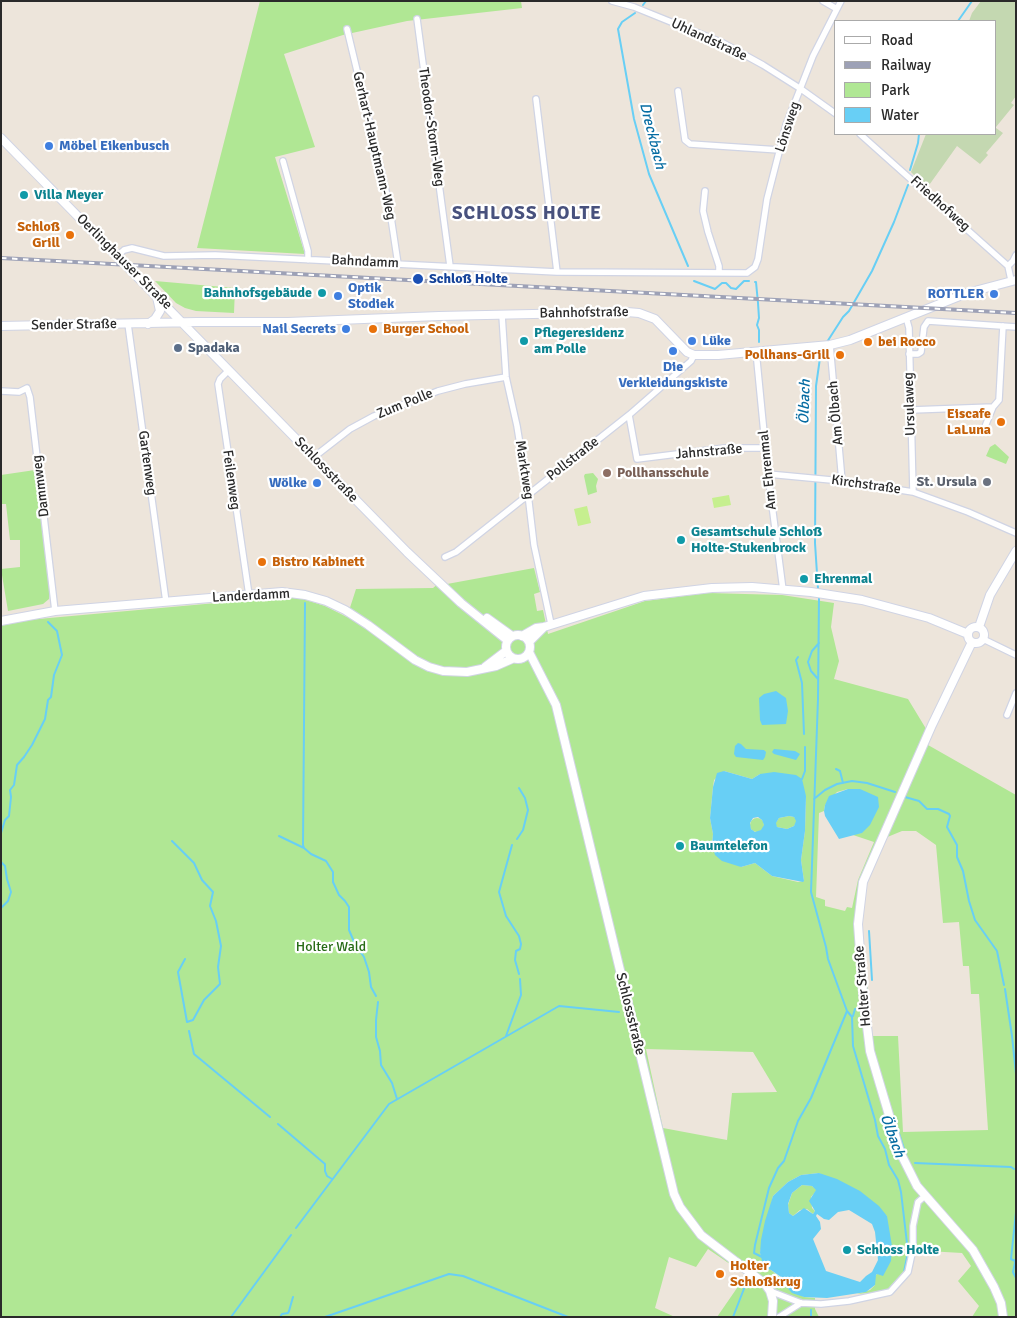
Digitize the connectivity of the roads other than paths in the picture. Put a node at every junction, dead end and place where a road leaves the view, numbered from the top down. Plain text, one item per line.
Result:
1 (612, 1) edge
2 (823, 1) edge
3 (841, 1) edge
4 (837, 9) junction
5 (417, 18) dead end
6 (347, 29) dead end
7 (801, 89) junction
8 (678, 91) dead end
9 (536, 99) dead end
10 (834, 113) edge
11 (861, 135) edge
12 (1, 138) edge
13 (779, 150) junction
14 (283, 161) dead end
15 (705, 191) dead end
16 (1016, 255) edge
17 (117, 256) junction
18 (308, 260) junction
19 (758, 260) joint
20 (398, 264) junction
21 (450, 266) junction
22 (1008, 266) junction
23 (557, 272) junction
24 (719, 273) junction
25 (1014, 280) edge
26 (157, 295) junction
27 (502, 315) junction
28 (906, 317) junction
29 (184, 323) junction
30 (128, 324) junction
31 (148, 324) junction
32 (1, 326) edge
33 (1003, 326) junction
34 (1016, 327) edge
35 (829, 346) junction
36 (756, 351) junction
37 (909, 354) junction
38 (694, 355) junction
39 (229, 370) junction
40 (506, 378) junction
41 (1, 391) edge
42 (993, 406) junction
43 (911, 410) junction
44 (629, 415) junction
45 (984, 429) dead end
46 (766, 448) junction
47 (314, 457) junction
48 (768, 474) junction
49 (842, 481) junction
50 (912, 492) junction
51 (528, 494) junction
52 (1016, 533) edge
53 (1015, 556) edge
54 (445, 557) dead end
55 (783, 590) junction
56 (248, 595) junction
57 (166, 602) junction
58 (55, 611) junction
59 (1, 621) edge
60 (548, 625) junction
61 (979, 627) junction
62 (968, 634) junction
63 (522, 636) junction
64 (510, 638) junction
65 (983, 639) junction
66 (529, 642) junction
67 (972, 642) junction
68 (506, 651) junction
69 (530, 652) junction
70 (1016, 655) edge
71 (512, 659) junction
72 (522, 659) junction
73 (481, 670) junction
74 (541, 675) junction
75 (1016, 693) edge
76 (1007, 715) dead end
77 (925, 1196) junction
78 (770, 1291) junction
79 (801, 1303) junction
80 (772, 1317) edge
81 (779, 1317) edge
82 (1003, 1317) edge

1 - 7 street, Uhlandstraße
2 - 4 street
3 - 4 street, Lönsweg
4 - 7 street, Lönsweg
5 - 21 street, Theodor-Storm-Weg
6 - 20 street, Gerhart-Hauptmann-Weg
7 - 10 street
7 - 13 street, Lönsweg
8 - 13 street
9 - 23 street
11 - 22 street, Friedhofweg
12 - 17 street, Oerlinghauser Straße
13 - 19 street, Lönsweg
14 - 18 street
15 - 24 street
16 - 22 street
17 - 18 street, Bahndamm
17 - 26 street, Oerlinghauser Straße
18 - 20 street, Bahndamm
19 - 24 street, Bahndamm
20 - 21 street, Bahndamm
21 - 23 street, Bahndamm
22 - 25 street
23 - 24 street, Bahndamm
25 - 28 street
26 - 29 street, Oerlinghauser Straße
26 - 31 street
27 - 29 street, Bahnhofstraße
27 - 38 street, Bahnhofstraße
27 - 40 street, Marktweg
28 - 35 street
28 - 37 street, Ursulaweg
29 - 31 street, Sender Straße
29 - 39 street, Schlossstraße
30 - 31 street, Sender Straße
30 - 32 street, Sender Straße
30 - 57 street, Gartenweg
33 - 34 street
33 - 37 street
33 - 42 street
35 - 36 street
35 - 49 street, Am Ölbach
36 - 38 street
36 - 46 street, Am Ehrenmal
37 - 43 street, Ursulaweg
38 - 44 street, Pollstraße
39 - 47 street, Schlossstraße
39 - 56 street, Feilenweg
40 - 47 street, Zum Polle
40 - 51 street, Marktweg
41 - 58 street, Dammweg
42 - 43 street
42 - 45 street
43 - 50 street, Ursulaweg
44 - 46 street, Jahnstraße
44 - 51 street, Pollstraße
46 - 48 street, Am Ehrenmal
47 - 64 street, Schlossstraße
48 - 49 street, Kirchstraße
48 - 55 street, Am Ehrenmal
49 - 50 street, Kirchstraße
50 - 52 street, Kirchstraße
51 - 54 street, Pollstraße
51 - 60 street, Marktweg
53 - 61 street
55 - 60 street
55 - 62 street
56 - 57 street, Landerdamm
56 - 73 street, Landerdamm
57 - 58 street, Landerdamm
58 - 59 street, Landerdamm
60 - 63 street
60 - 66 street
61 - 62 street
61 - 65 street
62 - 67 street
63 - 64 street
63 - 66 street
64 - 68 street
65 - 67 street
65 - 70 street
66 - 69 street
67 - 77 street, Holter Straße
68 - 71 street
68 - 73 street
69 - 72 street
69 - 74 street, Schlossstraße
71 - 72 street
71 - 73 street, Landerdamm
72 - 74 street, Schlossstraße
74 - 78 street, Schlossstraße
75 - 76 street
77 - 79 street
77 - 82 street, Holter Straße
78 - 79 street
78 - 80 street
79 - 81 street

